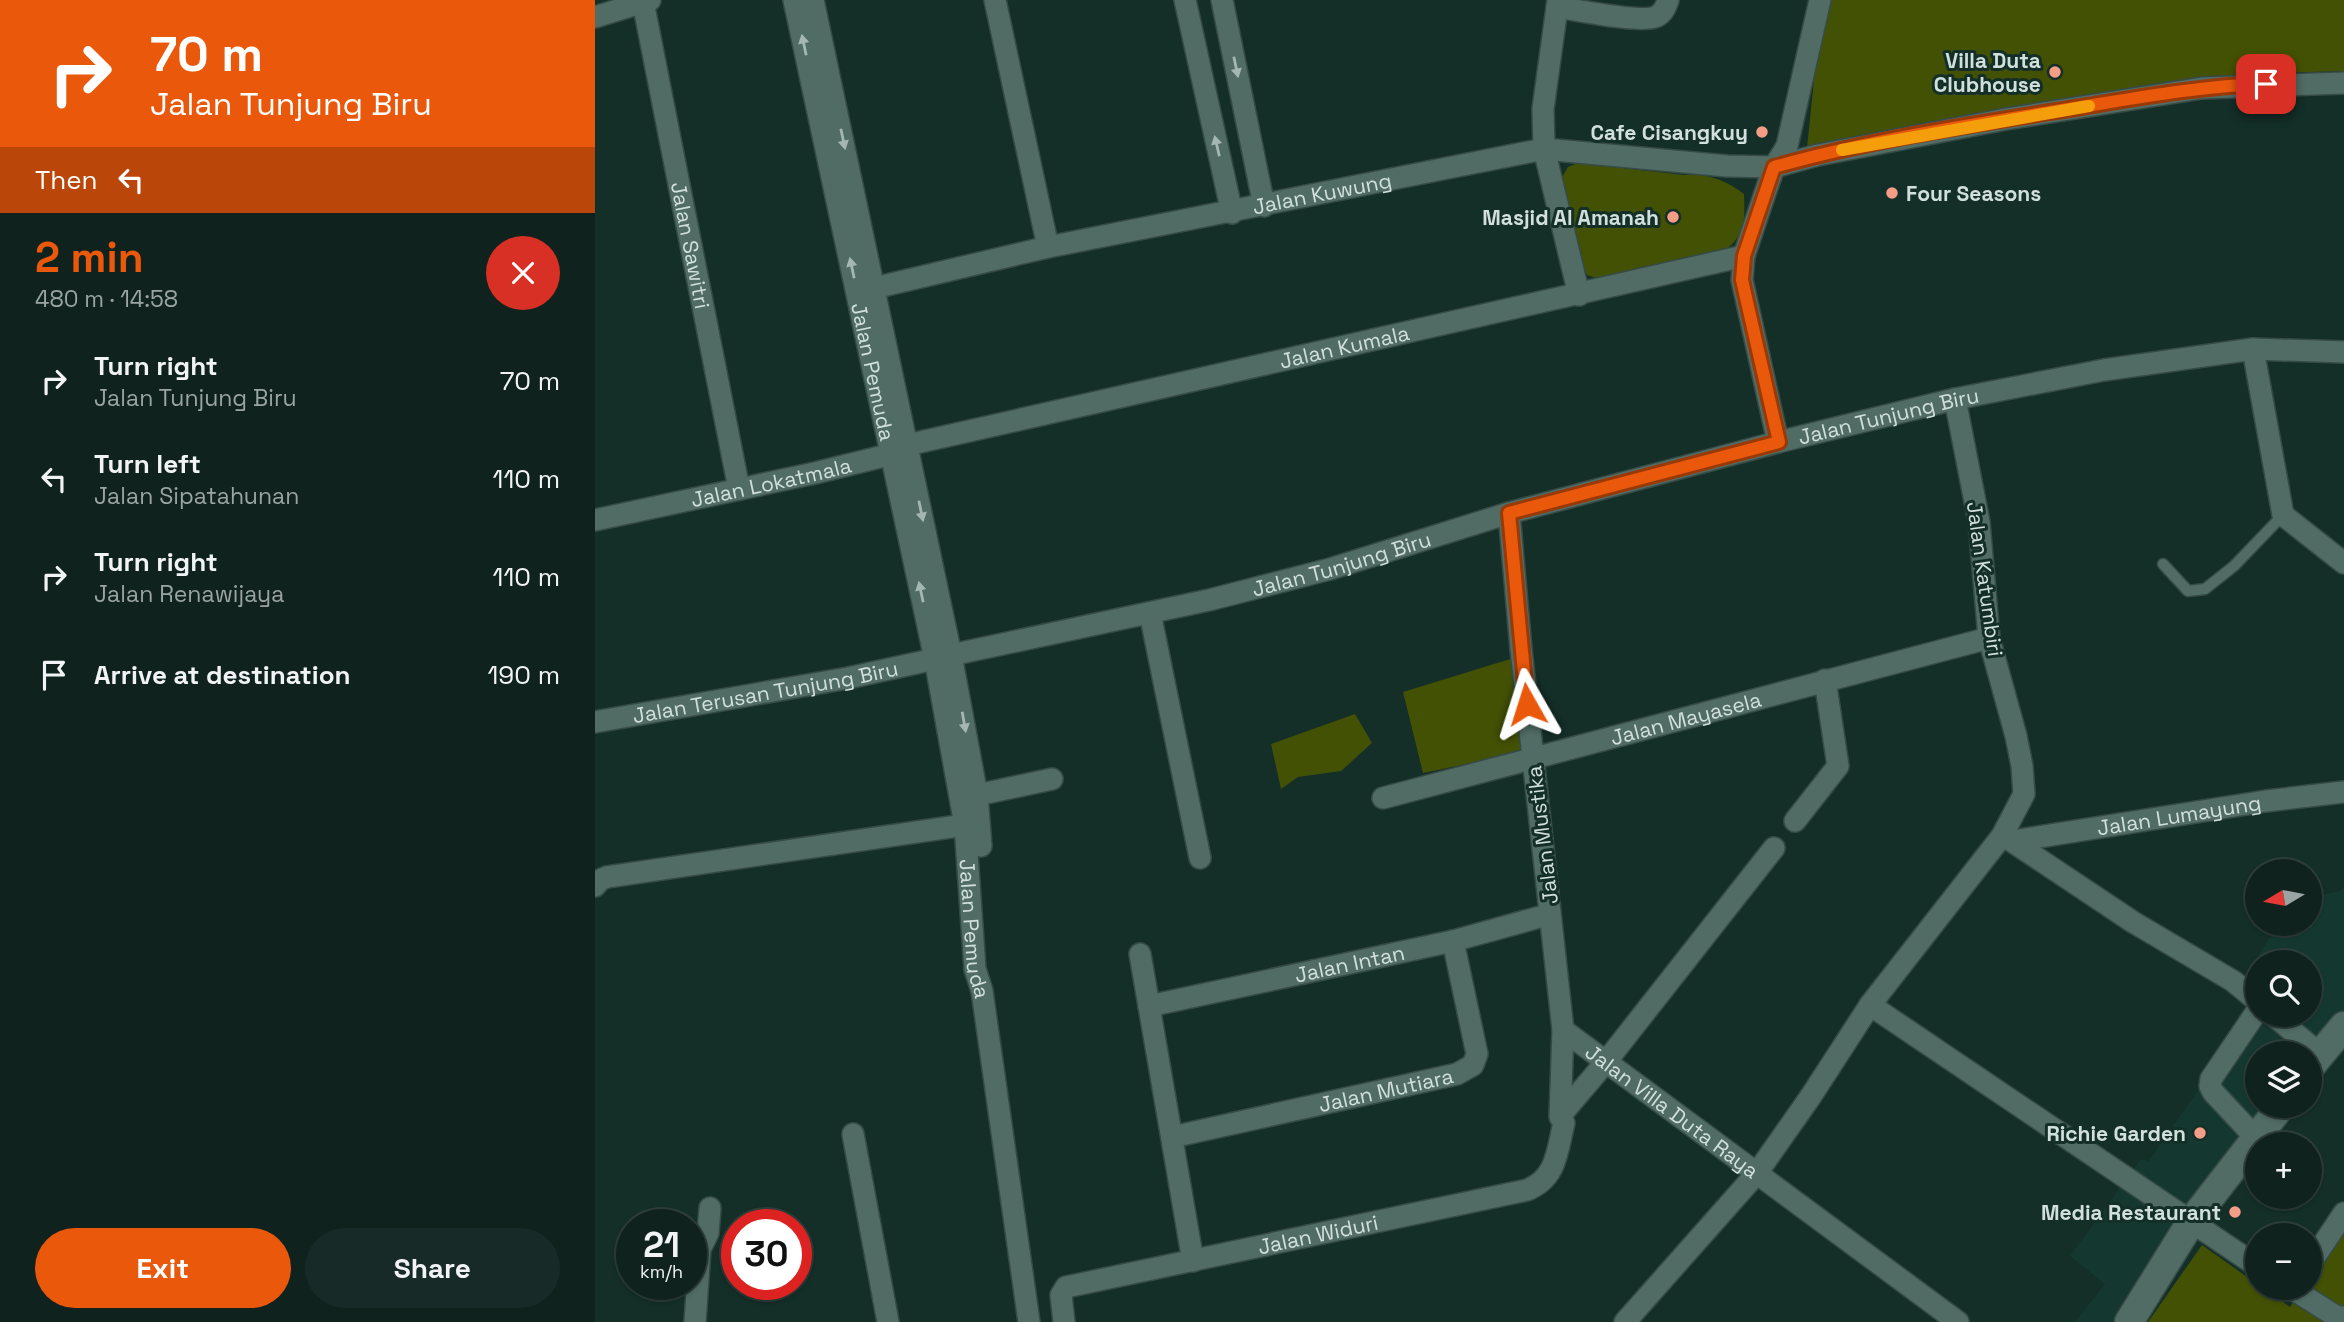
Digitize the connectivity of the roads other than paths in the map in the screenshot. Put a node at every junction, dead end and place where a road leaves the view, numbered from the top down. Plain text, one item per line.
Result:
1 (794, 0) edge
2 (813, 0) edge
3 (995, 0) edge
4 (1185, 0) edge
5 (1222, 0) edge
6 (1668, 0) edge
7 (1820, 0) edge
8 (646, 1) edge
9 (1558, 4) edge
10 (595, 17) edge
11 (2344, 83) edge
12 (1544, 149) junction
13 (1774, 167) junction
14 (1264, 206) junction
15 (1232, 213) junction
16 (1048, 247) junction
17 (1744, 256) junction
18 (874, 288) junction
19 (1579, 295) junction
20 (2253, 349) junction
21 (2344, 352) edge
22 (1955, 399) junction
23 (944, 437) joint
24 (1779, 442) junction
25 (900, 449) junction
26 (739, 489) junction
27 (1509, 513) junction
28 (2283, 515) junction
29 (595, 520) edge
30 (2344, 563) edge
31 (2163, 564) dead end
32 (1150, 613) junction
33 (1989, 638) junction
34 (943, 657) junction
35 (1825, 680) junction
36 (595, 722) edge
37 (1533, 758) junction
38 (1052, 779) dead end
39 (2344, 792) edge
40 (977, 794) junction
41 (1383, 798) dead end
42 (1795, 821) dead end
43 (965, 825) junction
44 (2008, 839) junction
45 (1774, 848) dead end
46 (1201, 858) dead end
47 (595, 886) edge
48 (1547, 915) dead end
49 (1453, 941) junction
50 (1140, 954) dead end
51 (982, 991) junction
52 (2245, 994) edge
53 (1871, 1005) junction
54 (1149, 1006) junction
55 (2245, 1023) edge
56 (2344, 1026) edge
57 (2284, 1027) edge
58 (1563, 1031) junction
59 (2297, 1041) edge
60 (2322, 1052) edge
61 (1605, 1063) junction
62 (1565, 1117) junction
63 (2272, 1118) edge
64 (2250, 1132) edge
65 (2261, 1132) edge
66 (853, 1134) dead end
67 (1172, 1137) junction
68 (2245, 1152) edge
69 (1757, 1173) junction
70 (710, 1208) dead end
71 (2344, 1213) edge
72 (2191, 1222) junction
73 (2322, 1246) edge
74 (2245, 1258) edge
75 (1193, 1262) junction
76 (2311, 1300) edge
77 (2344, 1317) edge
78 (695, 1322) edge
79 (888, 1322) edge
80 (1029, 1322) edge
81 (1064, 1322) edge
82 (1625, 1322) edge
83 (1958, 1322) edge
84 (2129, 1322) edge

25 -> 1 street, Jalan Pemuda
2 -> 18 street, Jalan Pemuda
3 - 16 street
15 -> 4 street
5 -> 14 street
6 - 9 street
7 - 13 street
8 - 10 street
8 - 26 street, Jalan Sawitri
9 - 12 street
11 - 13 street, Jalan Kuwung
12 - 13 street, Jalan Kuwung
12 - 14 street, Jalan Kuwung
12 - 19 street
13 - 17 street
14 - 15 street, Jalan Kuwung
15 - 16 street, Jalan Kuwung
16 - 18 street, Jalan Kuwung
17 - 19 street, Jalan Kumala
17 - 24 street
18 - 25 street, Jalan Pemuda
19 - 23 street, Jalan Kumala
20 - 21 street, Jalan Tunjung Biru
20 - 22 street, Jalan Tunjung Biru
20 - 28 street
22 - 24 street, Jalan Tunjung Biru
22 - 33 street, Jalan Katumbiri
23 - 25 street, Jalan Lokatmala
24 - 27 street, Jalan Tunjung Biru
25 - 26 street, Jalan Lokatmala
25 - 34 street, Jalan Pemuda
26 - 29 street, Jalan Lokatmala
27 - 32 street, Jalan Tunjung Biru
27 - 37 street, Jalan Mustika
28 - 30 street
28 - 31 lane
32 - 34 street, Jalan Tunjung Biru
32 - 46 street
33 - 35 street, Jalan Mayasela
33 - 44 street, Jalan Katumbiri
34 - 36 street, Jalan Terusan Tunjung Biru
34 -> 40 street, Jalan Pemuda
34 - 43 street, Jalan Pemuda
35 - 37 street, Jalan Mayasela
35 - 42 street
37 - 41 street, Jalan Mayasela
37 - 58 street, Jalan Mustika
38 - 40 street
39 - 44 street, Jalan Lumayung
40 - 51 street, Jalan Pemuda
43 - 47 street
43 - 51 street, Jalan Pemuda
44 - 52 street
44 - 53 street, Jalan Katumbiri
45 - 61 street
48 - 49 street, Jalan Intan
49 - 54 street, Jalan Intan
49 - 67 street, Jalan Mutiara
50 - 54 street
51 - 80 street
53 - 69 street, Jalan Katumbiri
53 - 72 street
54 - 67 street
55 - 64 street
56 - 60 street
57 - 59 street
58 - 61 street, Jalan Villa Duta Raya
58 - 62 street, Jalan Mustika
61 - 62 street
61 - 69 street, Jalan Villa Duta Raya
62 - 75 street, Jalan Widuri
63 - 65 street
66 - 79 street
67 - 75 street
68 - 72 street
69 - 82 street, Jalan Villa Duta Raya
69 - 83 street
70 - 78 street
71 - 73 street
72 - 74 street
72 - 84 street
75 - 81 street, Jalan Widuri
76 - 77 street

